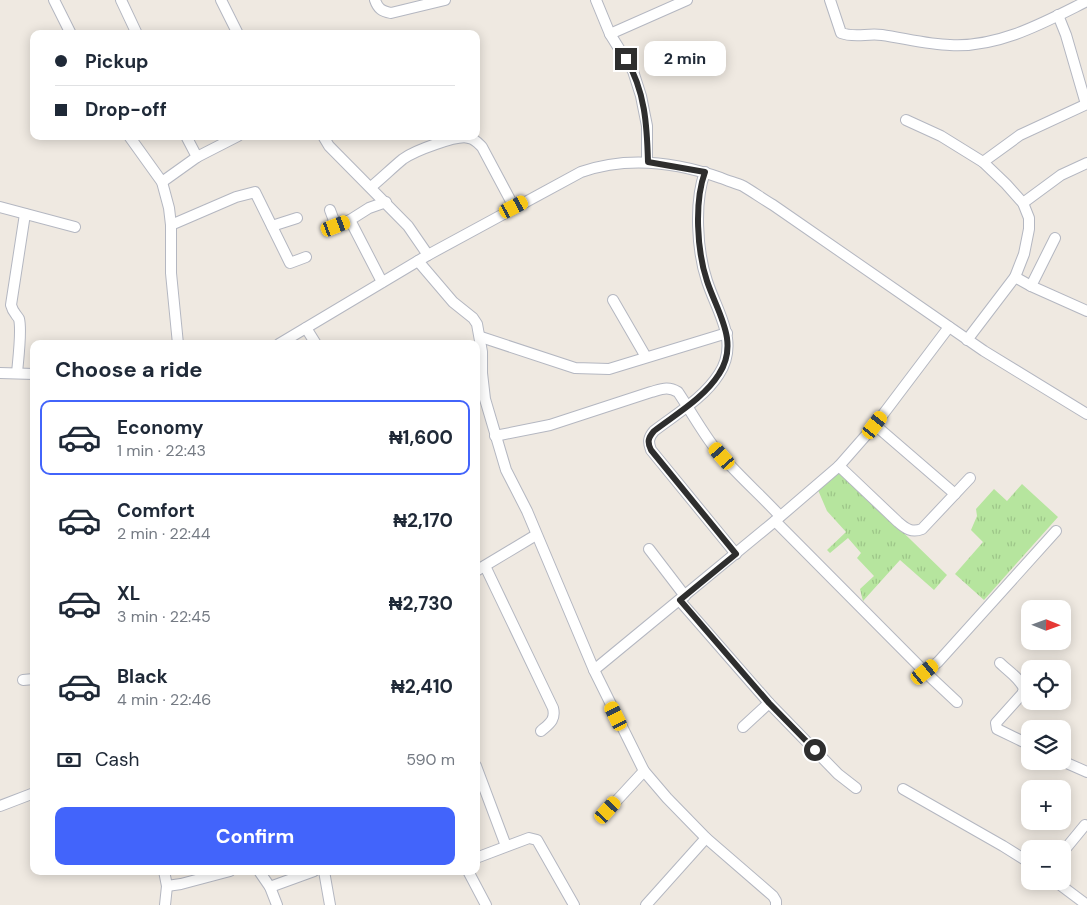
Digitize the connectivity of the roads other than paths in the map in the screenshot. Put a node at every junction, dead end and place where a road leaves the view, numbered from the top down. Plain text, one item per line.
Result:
1 (54, 0) edge
2 (121, 0) edge
3 (221, 0) edge
4 (375, 0) edge
5 (445, 0) edge
6 (596, 0) edge
7 (687, 0) edge
8 (830, 0) edge
9 (1087, 1) edge
10 (1058, 15) junction
11 (69, 30) edge
12 (135, 30) edge
13 (236, 30) edge
14 (610, 34) junction
15 (1086, 104) edge
16 (906, 120) dead end
17 (133, 140) edge
18 (188, 140) edge
19 (230, 140) edge
20 (325, 140) edge
21 (448, 140) edge
22 (475, 140) edge
23 (197, 157) junction
24 (648, 162) junction
25 (982, 162) junction
26 (1087, 163) edge
27 (705, 172) junction
28 (162, 182) junction
29 (371, 187) junction
30 (386, 202) junction
31 (1022, 203) junction
32 (0, 207) edge
33 (514, 207) junction
34 (330, 210) dead end
35 (25, 214) junction
36 (298, 218) dead end
37 (350, 220) junction
38 (171, 225) junction
39 (272, 226) junction
40 (75, 227) dead end
41 (1054, 238) dead end
42 (428, 255) junction
43 (306, 257) dead end
44 (418, 262) junction
45 (1015, 277) junction
46 (382, 282) junction
47 (1031, 286) junction
48 (613, 300) dead end
49 (1087, 311) edge
50 (949, 327) junction
51 (306, 328) junction
52 (727, 333) junction
53 (481, 337) junction
54 (178, 340) edge
55 (286, 340) edge
56 (314, 340) edge
57 (967, 340) junction
58 (646, 358) junction
59 (0, 373) edge
60 (17, 374) junction
61 (30, 374) edge
62 (688, 406) junction
63 (1087, 414) edge
64 (875, 425) junction
65 (495, 436) junction
66 (839, 466) junction
67 (970, 478) dead end
68 (955, 494) junction
69 (778, 519) junction
70 (1056, 531) dead end
71 (536, 535) junction
72 (649, 549) dead end
73 (736, 554) junction
74 (481, 568) edge
75 (682, 598) junction
76 (1000, 663) dead end
77 (594, 670) junction
78 (925, 672) junction
79 (30, 679) edge
80 (22, 680) dead end
81 (956, 702) dead end
82 (769, 703) junction
83 (742, 727) dead end
84 (541, 731) dead end
85 (1021, 741) edge
86 (1071, 765) edge
87 (644, 771) junction
88 (1087, 772) edge
89 (480, 777) edge
90 (856, 788) dead end
91 (902, 789) dead end
92 (30, 795) edge
93 (0, 806) edge
94 (608, 810) dead end
95 (1085, 825) dead end
96 (706, 838) junction
97 (1071, 842) edge
98 (506, 846) junction
99 (480, 856) edge
100 (1021, 857) edge
101 (165, 875) edge
102 (215, 875) edge
103 (262, 875) edge
104 (303, 875) edge
105 (325, 875) edge
106 (470, 875) edge
107 (167, 886) junction
108 (270, 887) junction
109 (1067, 890) edge
110 (165, 905) edge
111 (277, 905) edge
112 (330, 905) edge
113 (486, 905) edge
114 (574, 905) edge
115 (646, 905) edge
116 (776, 905) edge
117 (1087, 905) edge

1 - 11 street
2 - 12 street
3 - 13 street
4 - 5 street
6 - 14 street
7 - 14 street
8 - 10 street
9 - 10 street
10 - 15 street
14 - 24 street
15 - 25 street
16 - 25 street
17 - 28 street
18 - 23 street
19 - 23 street
20 - 29 street
21 - 29 street
22 - 33 street
23 - 28 street
24 - 27 street
24 - 33 street
25 - 31 street
26 - 31 street
27 - 50 street
27 - 52 street
28 - 38 street
29 - 30 street
30 - 37 street
30 - 42 street
31 - 45 street
32 - 35 street
33 - 42 street
34 - 37 street
35 - 40 street
35 - 60 street
36 - 39 street
37 - 46 street
38 - 39 street
38 - 54 street
39 - 43 street
41 - 47 street
42 - 44 street
44 - 46 street
44 - 53 street
45 - 47 street
45 - 57 street
46 - 51 street
47 - 49 street
48 - 58 street
50 - 57 street
50 - 64 street
51 - 55 street
51 - 56 street
52 - 58 street
52 - 62 street
53 - 58 street
53 - 65 street
57 - 63 street
59 - 60 street
60 - 61 street
62 - 65 street
62 - 69 street
62 - 73 street
64 - 66 street
64 - 68 street
65 - 71 street
66 - 68 street
66 - 69 street
67 - 68 street
69 - 73 street
69 - 78 street
70 - 78 street
71 - 74 street
71 - 77 street
72 - 75 street
73 - 75 street
74 - 84 street
75 - 77 street
75 - 82 street
76 - 85 street
77 - 87 street
78 - 81 street
79 - 80 street
82 - 83 street
82 - 90 street
86 - 88 street
87 - 94 street
87 - 96 street
89 - 98 street
91 - 100 street
92 - 93 street
95 - 97 street
96 - 115 street
96 - 116 street
98 - 99 street
98 - 114 street
101 - 107 street
102 - 107 street
103 - 108 street
104 - 108 street
105 - 112 street
106 - 113 street
107 - 110 street
108 - 111 street
109 - 117 street

